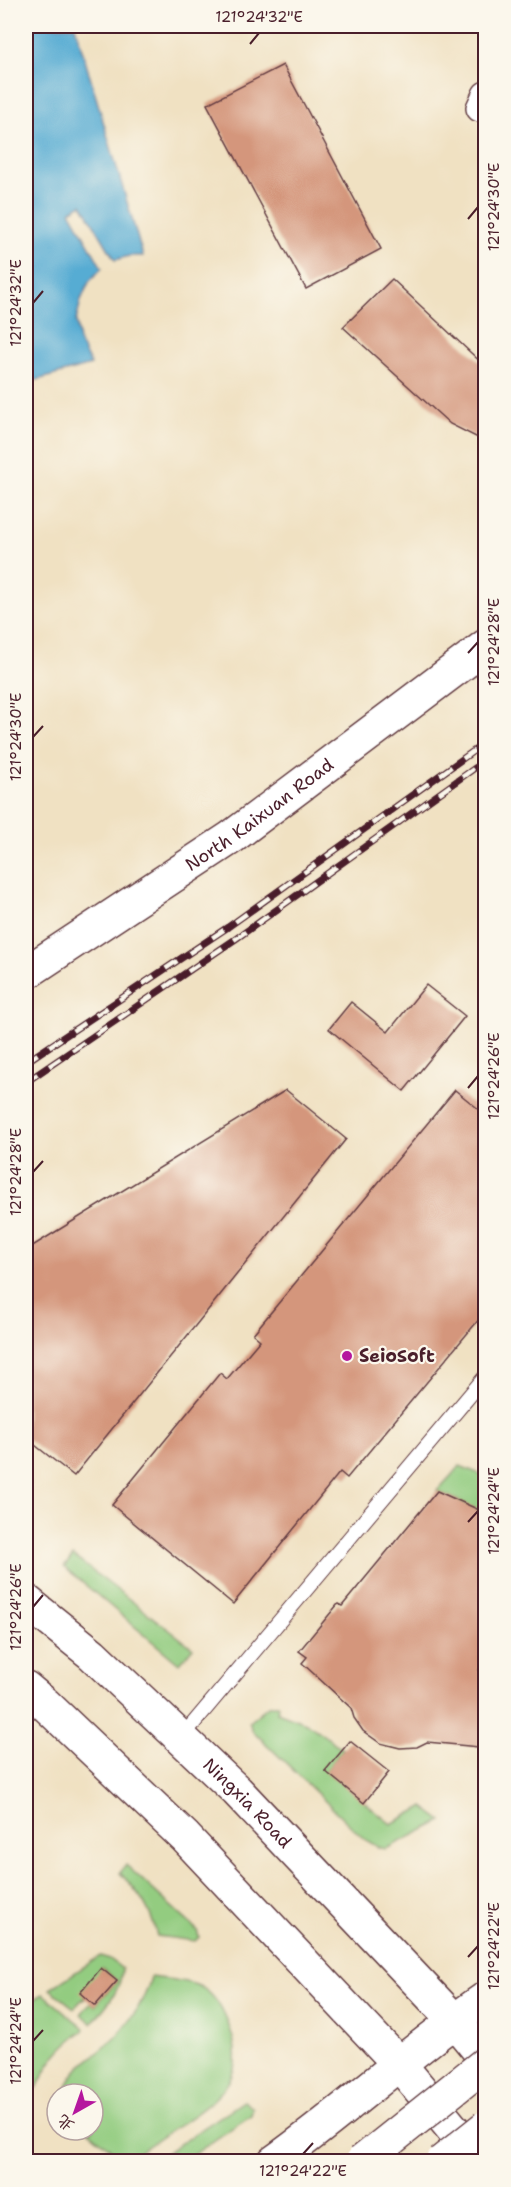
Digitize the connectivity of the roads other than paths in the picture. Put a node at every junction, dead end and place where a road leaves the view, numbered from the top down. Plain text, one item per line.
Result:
1 (486, 646) edge
2 (26, 973) edge
3 (486, 1376) edge
4 (26, 1601) edge
5 (26, 1688) edge
6 (181, 1737) junction
7 (486, 1998) edge
8 (454, 2020) junction
9 (486, 2061) edge
10 (400, 2065) junction
11 (486, 2127) edge
12 (274, 2162) edge
13 (362, 2162) edge
14 (442, 2162) edge
15 (480, 2162) edge

1 - 2 main road, North Kaixuan Road
3 - 6 lane
4 - 6 main road, Ningxia Road
5 - 10 main road
6 - 8 main road, Ningxia Road
7 - 8 main road
8 - 9 main road, Ningxia Road
8 - 10 main road
9 - 13 main road, bridge
10 - 12 main road
10 - 15 main road
11 - 14 main road, bridge

